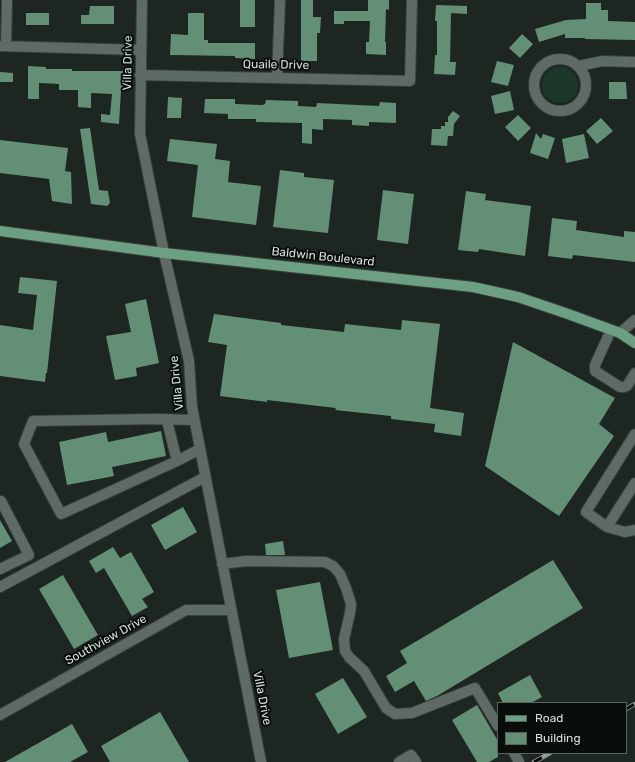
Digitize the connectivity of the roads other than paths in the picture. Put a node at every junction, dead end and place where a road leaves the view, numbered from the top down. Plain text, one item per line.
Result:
1 (7, 0) edge
2 (142, 0) edge
3 (280, 0) edge
4 (412, 0) edge
5 (3, 46) edge
6 (141, 50) junction
7 (635, 62) edge
8 (579, 66) junction
9 (140, 75) junction
10 (277, 78) junction
11 (0, 231) edge
12 (164, 253) junction
13 (635, 320) edge
14 (616, 332) junction
15 (635, 343) edge
16 (635, 373) edge
17 (194, 420) junction
18 (167, 421) junction
19 (635, 434) edge
20 (200, 449) junction
21 (177, 461) junction
22 (205, 477) junction
23 (635, 483) edge
24 (2, 501) dead end
25 (607, 527) junction
26 (635, 530) edge
27 (29, 555) junction
28 (222, 564) junction
29 (37, 568) junction
30 (0, 569) edge
31 (0, 587) edge
32 (231, 610) junction
33 (0, 715) edge
34 (497, 724) edge
35 (261, 762) edge
36 (399, 762) edge
37 (416, 762) edge

1 - 5 street
2 - 6 street, Villa Drive
3 - 10 street
4 - 10 street, Quaile Drive
5 - 6 street
6 - 9 street, Villa Drive
7 - 8 street
8 - 8 street
9 - 10 street, Quaile Drive
9 - 12 street, Villa Drive
11 - 12 main road, Baldwin Boulevard
12 - 14 main road, Baldwin Boulevard
12 - 17 street, Villa Drive
13 - 14 street
14 - 15 main road, Baldwin Boulevard
14 - 16 street
17 - 18 street
17 - 20 street, Villa Drive
18 - 21 street
18 - 21 street
19 - 25 street
20 - 21 street
20 - 22 street, Villa Drive
22 - 28 street, Villa Drive
22 - 29 street
23 - 25 street
24 - 27 street
25 - 26 street
27 - 29 street
27 - 30 street
28 - 32 street, Villa Drive
28 - 34 street
29 - 31 street
32 - 33 street, Southview Drive
32 - 35 street, Villa Drive
36 - 37 street

